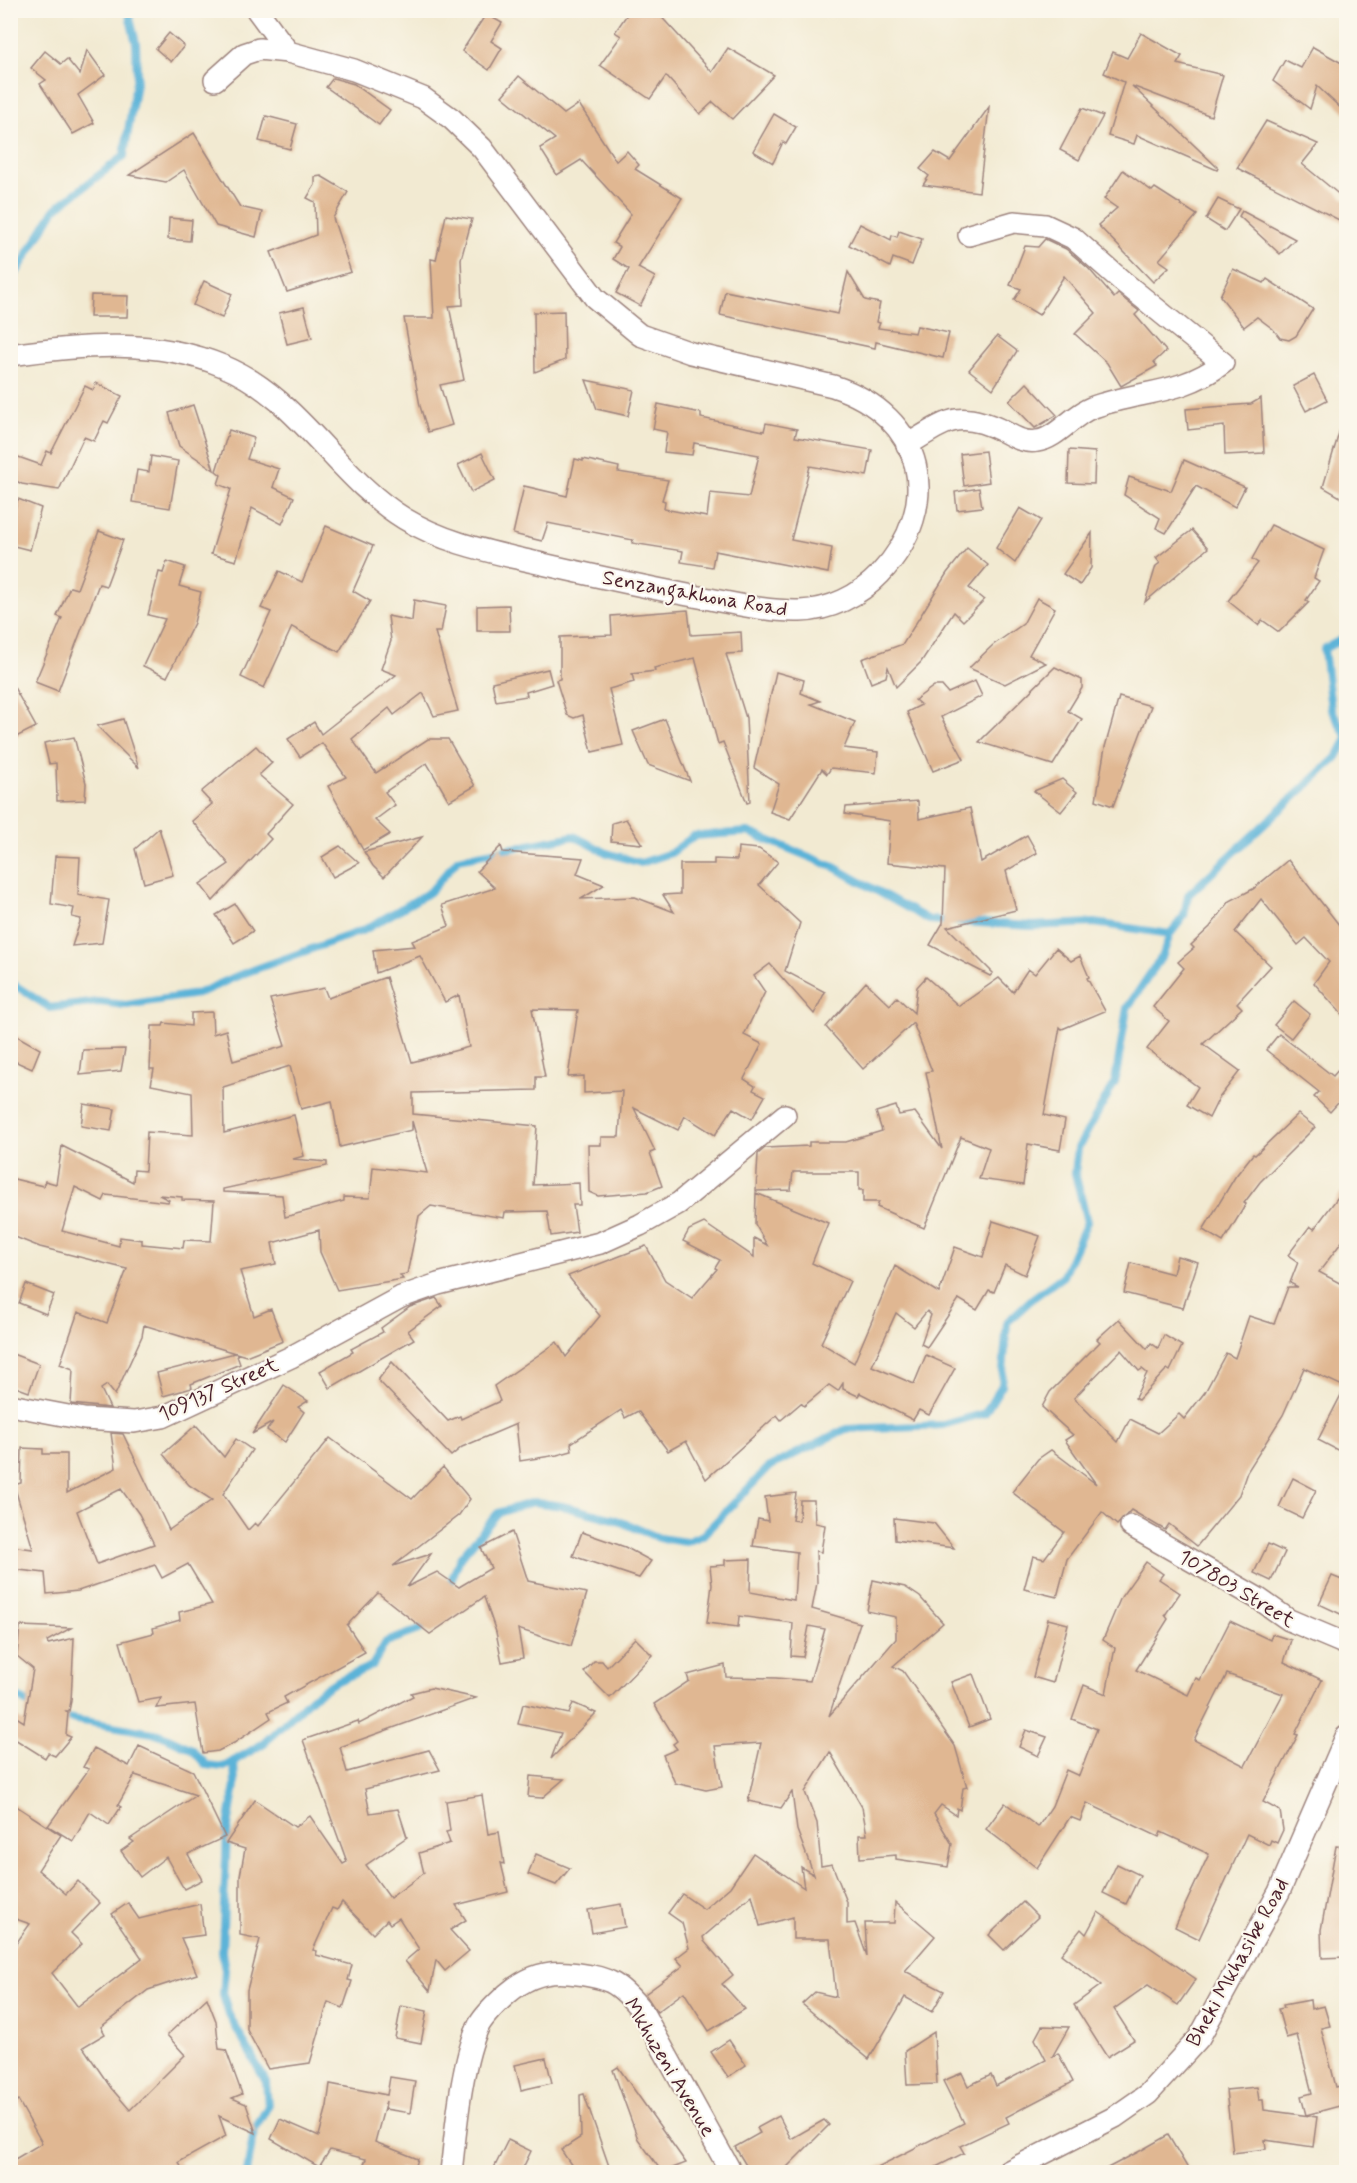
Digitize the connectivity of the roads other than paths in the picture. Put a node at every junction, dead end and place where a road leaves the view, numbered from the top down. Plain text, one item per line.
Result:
1 (257, 10) edge
2 (288, 52) junction
3 (215, 80) dead end
4 (969, 236) dead end
5 (10, 355) edge
6 (907, 446) junction
7 (785, 1115) dead end
8 (10, 1406) edge
9 (1131, 1526) dead end
10 (1347, 1644) edge
11 (1347, 1737) edge
12 (451, 2172) edge
13 (731, 2172) edge
14 (1007, 2172) edge

1 - 2 street
2 - 3 street, Senzangakhona Road
2 - 6 street, Senzangakhona Road
4 - 6 street
5 - 6 street, Senzangakhona Road
7 - 8 street, 109137 Street
9 - 10 street, 107803 Street
11 - 14 street, Bheki Mkhasibe Road
12 - 13 street, Mkhuzeni Avenue

